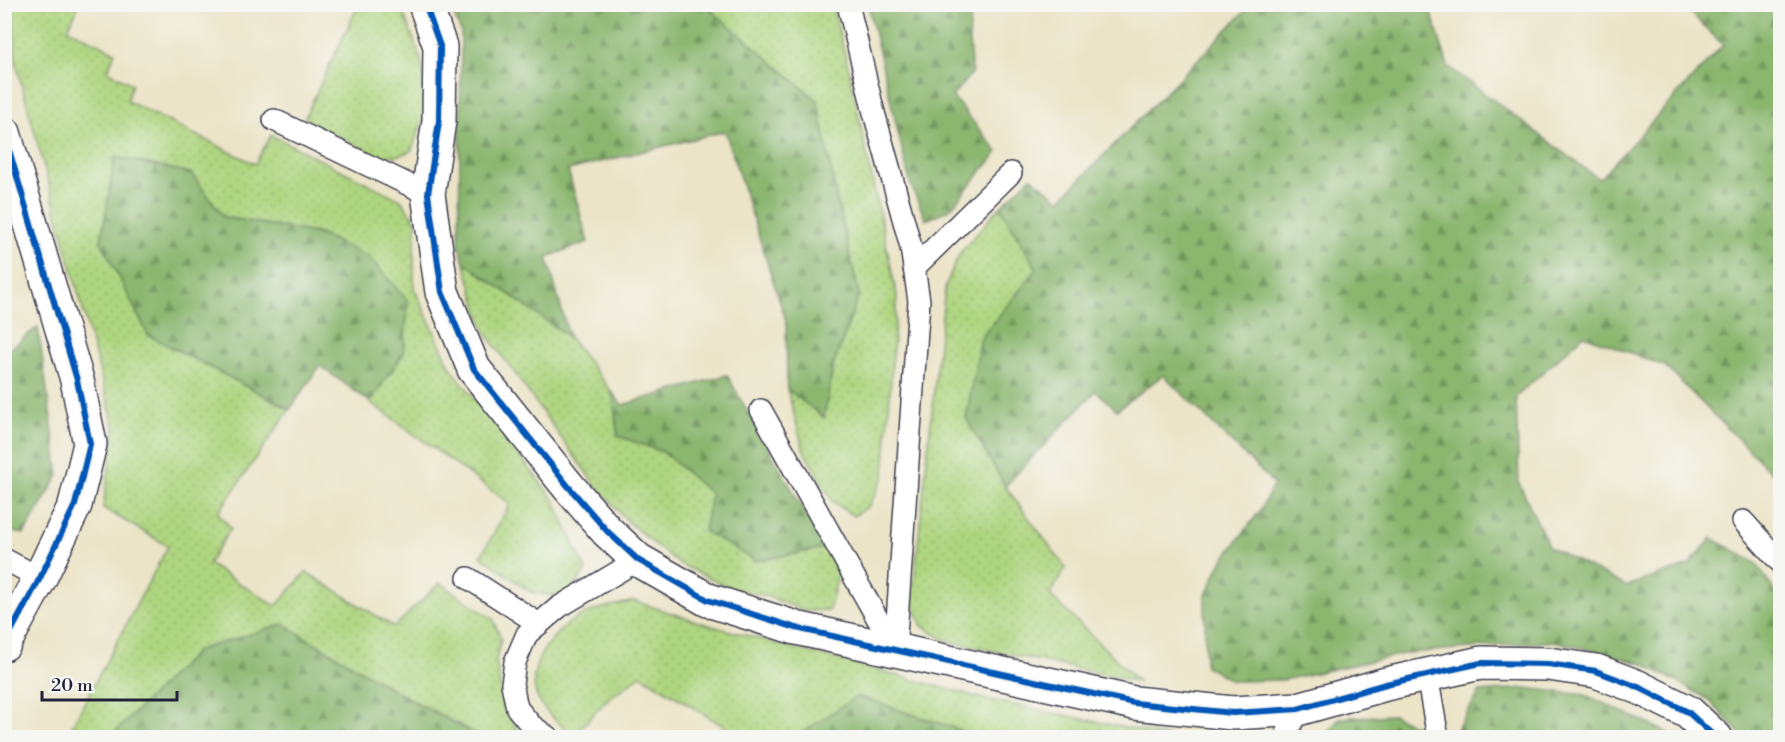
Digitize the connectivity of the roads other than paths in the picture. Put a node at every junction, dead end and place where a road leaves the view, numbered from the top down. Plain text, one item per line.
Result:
1 (425, 4) edge
2 (848, 4) edge
3 (274, 120) dead end
4 (4, 133) edge
5 (1011, 173) dead end
6 (428, 194) junction
7 (914, 268) junction
8 (761, 410) dead end
9 (1743, 521) dead end
10 (4, 559) edge
11 (638, 560) junction
12 (1780, 562) edge
13 (40, 578) junction
14 (468, 578) dead end
15 (539, 624) junction
16 (4, 644) edge
17 (895, 650) junction
18 (1427, 675) junction
19 (1292, 723) edge
20 (549, 738) edge
21 (1438, 738) edge
22 (1716, 738) edge

1 - 6 street
2 - 7 lane
3 - 6 lane
4 - 13 street
5 - 7 lane
6 - 11 street
7 - 17 lane
8 - 17 lane
9 - 12 lane
10 - 13 lane
11 - 15 lane
11 - 17 street
13 - 16 street
14 - 15 lane
15 - 20 lane
17 - 19 street
18 - 19 street
18 - 21 lane
18 - 22 street

